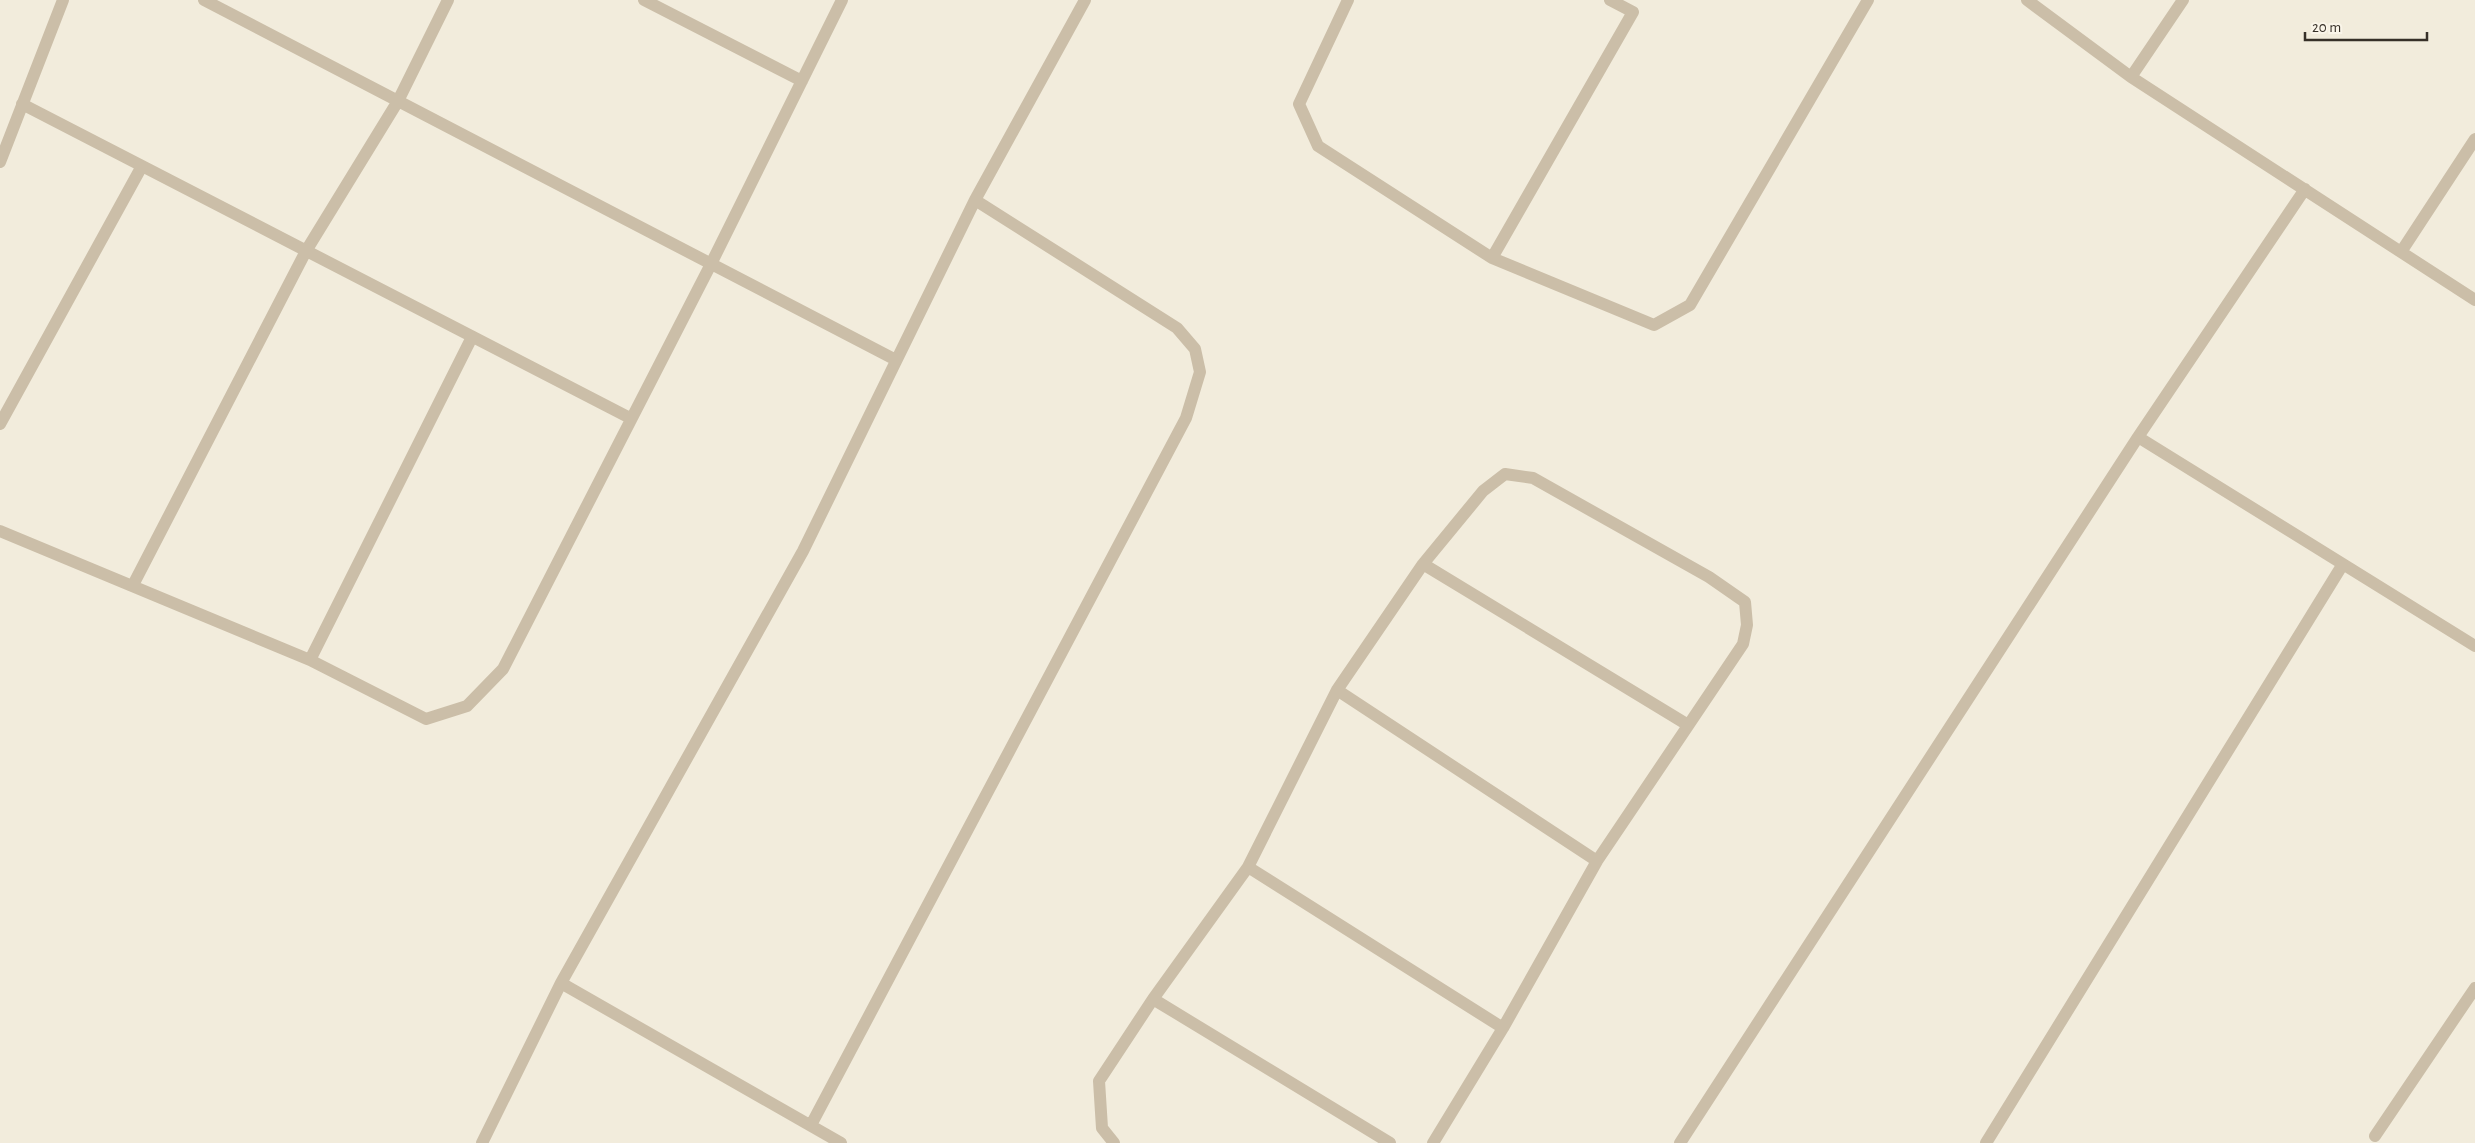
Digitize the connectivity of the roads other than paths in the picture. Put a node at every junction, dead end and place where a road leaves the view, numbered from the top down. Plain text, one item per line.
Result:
1 (63, 0) edge
2 (204, 0) edge
3 (448, 0) edge
4 (644, 0) edge
5 (842, 0) edge
6 (1085, 0) edge
7 (1348, 0) edge
8 (1610, 0) edge
9 (1868, 0) edge
10 (2027, 0) edge
11 (2183, 0) edge
12 (660, 3) edge
13 (2131, 77) junction
14 (802, 81) junction
15 (398, 101) junction
16 (22, 104) junction
17 (2475, 139) edge
18 (0, 162) edge
19 (142, 166) junction
20 (2305, 188) junction
21 (975, 200) junction
22 (306, 251) junction
23 (2401, 252) junction
24 (1492, 258) junction
25 (711, 264) junction
26 (2475, 300) edge
27 (472, 337) junction
28 (896, 360) junction
29 (630, 418) junction
30 (0, 424) edge
31 (2138, 437) junction
32 (0, 531) edge
33 (1423, 564) junction
34 (2343, 564) junction
35 (133, 585) junction
36 (2475, 646) edge
37 (310, 660) junction
38 (1337, 690) junction
39 (1688, 726) junction
40 (1597, 861) junction
41 (1248, 867) junction
42 (561, 983) junction
43 (2475, 988) edge
44 (1153, 999) junction
45 (1503, 1028) junction
46 (811, 1125) junction
47 (2375, 1136) dead end
48 (482, 1143) edge
49 (841, 1143) edge
50 (1114, 1143) edge
51 (1390, 1143) edge
52 (1433, 1143) edge
53 (1680, 1143) edge
54 (1986, 1143) edge

1 - 16 street
2 - 15 street
3 - 15 street
4 - 12 street
5 - 14 street
6 - 21 street
7 - 24 street
8 - 24 street
9 - 24 street
10 - 13 street
11 - 13 street
12 - 14 street
13 - 20 street
14 - 25 street
15 - 22 street
15 - 25 street
16 - 18 street
16 - 19 street
17 - 23 street
19 - 22 street
19 - 30 street
20 - 23 street
20 - 31 street
21 - 28 street
21 - 46 street
22 - 27 street
22 - 35 street
23 - 26 street
25 - 28 street
25 - 29 street
27 - 29 street
27 - 37 street
28 - 42 street
29 - 37 street
31 - 34 street
31 - 53 street
32 - 35 street
33 - 38 street
33 - 39 street
33 - 39 street
34 - 36 street
34 - 54 street
35 - 37 street
38 - 40 street
38 - 41 street
39 - 40 street
40 - 45 street
41 - 44 street
41 - 45 street
42 - 46 street
42 - 48 street
43 - 47 street
44 - 50 street
44 - 51 street
45 - 52 street
46 - 49 street

